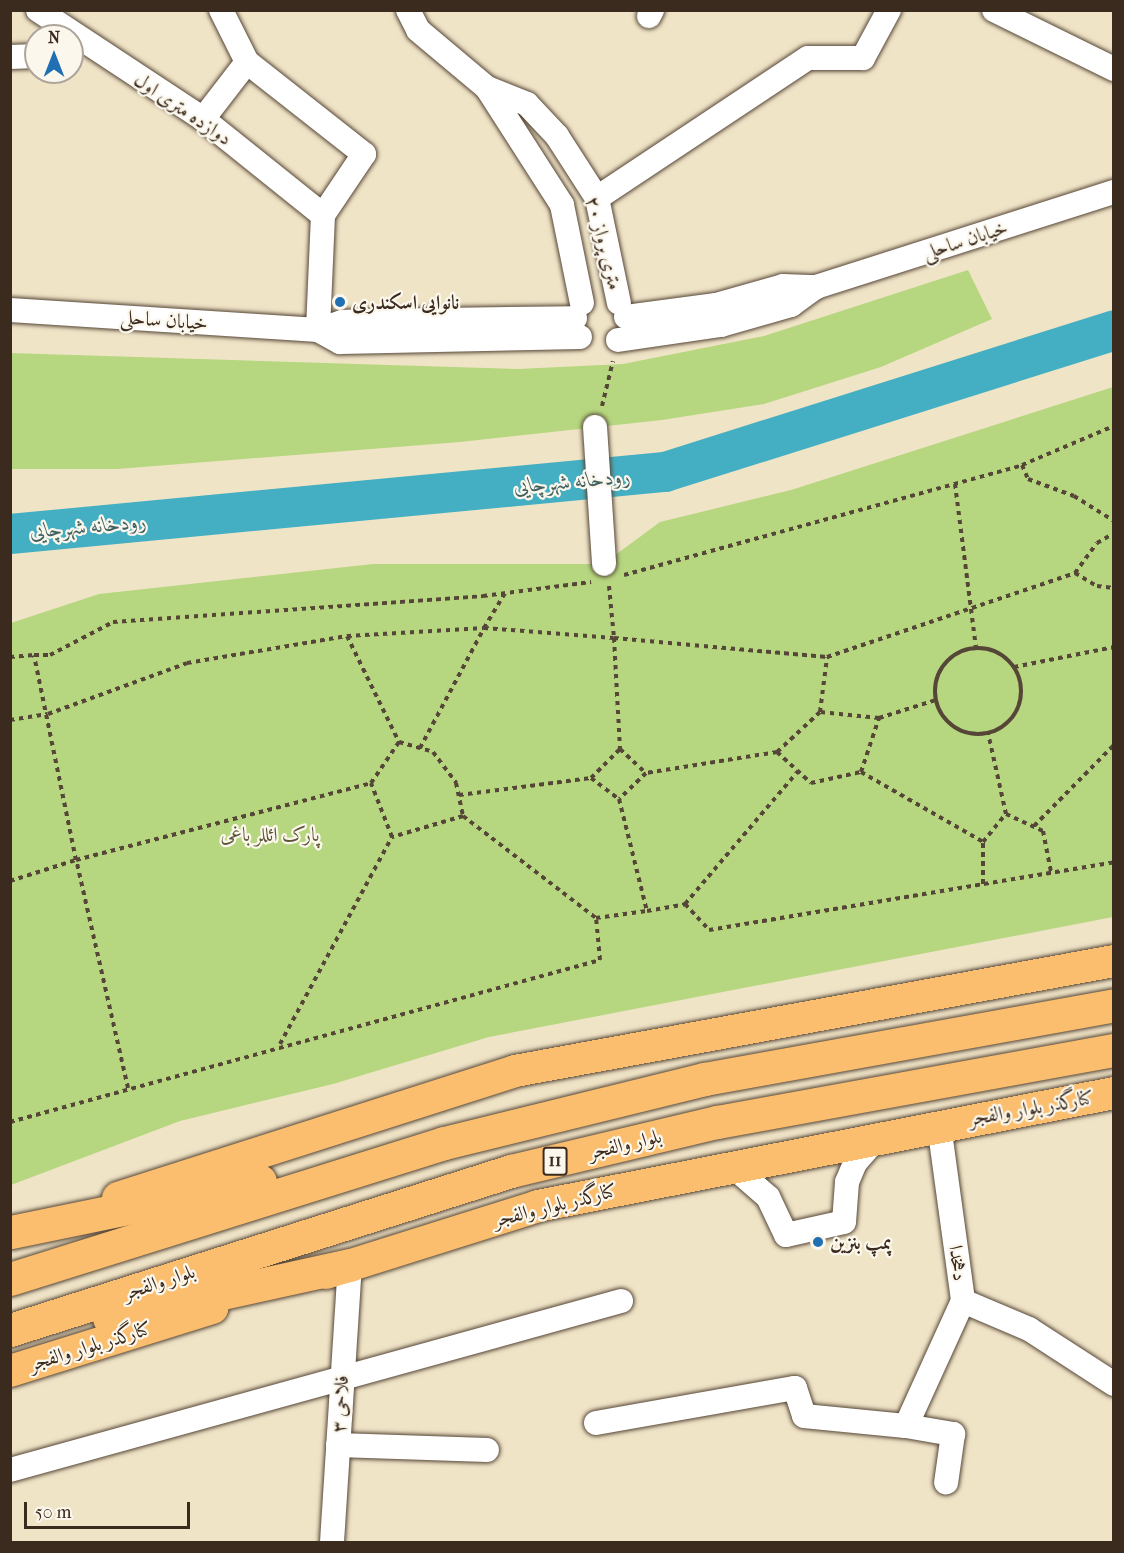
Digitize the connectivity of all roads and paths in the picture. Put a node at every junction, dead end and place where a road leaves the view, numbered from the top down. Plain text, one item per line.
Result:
1 (38, 10) edge
2 (221, 10) edge
3 (408, 10) edge
4 (889, 10) edge
5 (994, 10) edge
6 (97, 52) junction
7 (84, 53) edge
8 (247, 62) junction
9 (1113, 69) edge
10 (487, 88) junction
11 (203, 119) junction
12 (1113, 192) edge
13 (597, 198) junction
14 (323, 215) junction
15 (816, 287) junction
16 (10, 310) edge
17 (622, 310) junction
18 (579, 319) junction
19 (318, 330) junction
20 (618, 340) junction
21 (599, 416) joint
22 (1113, 426) edge
23 (1022, 465) junction
24 (955, 484) junction
25 (1113, 521) edge
26 (1113, 533) edge
27 (1075, 573) junction
28 (607, 575) junction
29 (1113, 588) edge
30 (506, 593) junction
31 (972, 611) junction
32 (484, 628) junction
33 (346, 636) junction
34 (614, 638) junction
35 (976, 647) junction
36 (1113, 647) edge
37 (34, 655) junction
38 (10, 657) edge
39 (827, 657) junction
40 (1014, 667) junction
41 (936, 700) junction
42 (820, 712) junction
43 (48, 714) junction
44 (879, 718) junction
45 (10, 720) edge
46 (988, 733) junction
47 (399, 742) junction
48 (1113, 745) edge
49 (420, 748) junction
50 (620, 749) junction
51 (777, 752) junction
52 (798, 771) junction
53 (861, 772) junction
54 (646, 773) junction
55 (591, 778) junction
56 (371, 783) junction
57 (459, 795) junction
58 (620, 799) junction
59 (1006, 814) junction
60 (463, 816) junction
61 (1034, 826) junction
62 (392, 837) junction
63 (982, 842) junction
64 (76, 860) junction
65 (1113, 862) edge
66 (1051, 873) junction
67 (10, 881) edge
68 (983, 884) junction
69 (685, 904) junction
70 (647, 911) junction
71 (596, 918) junction
72 (1113, 961) edge
73 (1113, 1005) edge
74 (280, 1045) junction
75 (1113, 1050) edge
76 (128, 1088) junction
77 (1113, 1093) edge
78 (10, 1122) edge
79 (939, 1125) junction
80 (875, 1140) junction
81 (444, 1143) junction
82 (731, 1165) junction
83 (11, 1232) edge
84 (350, 1265) junction
85 (10, 1279) edge
86 (621, 1301) dead end
87 (963, 1301) junction
88 (10, 1330) edge
89 (10, 1340) edge
90 (10, 1371) edge
91 (342, 1378) junction
92 (1113, 1384) edge
93 (596, 1423) dead end
94 (906, 1426) junction
95 (338, 1445) junction
96 (487, 1450) dead end
97 (10, 1470) edge
98 (946, 1484) dead end
99 (332, 1542) edge

1 - 6 street, دوازده متری اول
2 - 8 street
3 - 10 street, ۲۰ متری پرواز
4 - 13 street
5 - 9 street
6 - 7 street
6 - 11 street, دوازده متری اول
8 - 11 street
8 - 14 street
10 - 13 street, ۲۰ متری پرواز
10 - 18 street, ۲۰ متری پرواز
11 - 14 street, دوازده متری اول
12 - 15 street, خیابان ساحلی
13 - 17 street, ۲۰ متری پرواز
14 - 19 street
15 - 17 street, خیابان ساحلی
15 - 20 street, خیابان ساحلی
16 - 19 street, خیابان ساحلی
17 - 18 street, خیابان ساحلی
17 - 20 street
18 - 19 street, خیابان ساحلی
18 - 20 street, خیابان ساحلی
20 - 21 path
21 - 28 street
22 - 23 path
23 - 24 path
23 - 25 path
24 - 28 path
24 - 31 path
26 - 27 path
27 - 29 path
27 - 31 path
28 - 30 path
28 - 34 path
30 - 32 path
30 - 37 path
31 - 35 path
31 - 39 path
32 - 33 path
32 - 34 path
32 - 49 path
33 - 43 path
33 - 47 path
34 - 39 path
34 - 50 path
35 - 40 path
35 - 41 path
36 - 40 path
37 - 38 path
37 - 43 path
39 - 42 path
40 - 46 path
41 - 44 path
41 - 46 path
42 - 44 path
42 - 51 path
43 - 45 path
43 - 64 path
44 - 53 path
46 - 59 path
47 - 49 path
47 - 56 path
48 - 61 path
49 - 57 path
50 - 54 path
50 - 55 path
51 - 52 path
51 - 54 path
52 - 53 path
52 - 69 path
53 - 63 path
54 - 58 path
55 - 57 path
55 - 58 path
56 - 62 path
56 - 64 path
57 - 60 path
58 - 70 path
59 - 61 path
59 - 63 path
60 - 62 path
60 - 71 path
61 - 66 path
62 - 74 path
63 - 68 path
64 - 67 path
64 - 76 path
65 - 66 path
66 - 68 path
68 - 69 path
69 - 70 path
70 - 71 path
71 - 74 path
72 - 83 main road
73 - 81 highway, 11
74 - 76 path
75 - 88 highway, بلوار والفجر / 11
76 - 78 path
77 - 79 main road, کنارگذر بلوار والفجر
79 - 80 main road, کنارگذر بلوار والفجر
79 - 87 street, دهخدا
80 - 82 main road, کنارگذر بلوار والفجر
80 - 82 street
81 - 83 highway
81 - 85 highway, 11
82 - 84 main road, کنارگذر بلوار والفجر
84 - 89 highway
84 - 90 main road, کنارگذر بلوار والفجر
84 - 91 street, فلاحی ۳
86 - 91 street
87 - 92 street, دهخدا
87 - 94 street
91 - 95 street, فلاحی ۳
91 - 97 street
93 - 94 street
94 - 98 street
95 - 96 street
95 - 99 street, فلاحی ۳

